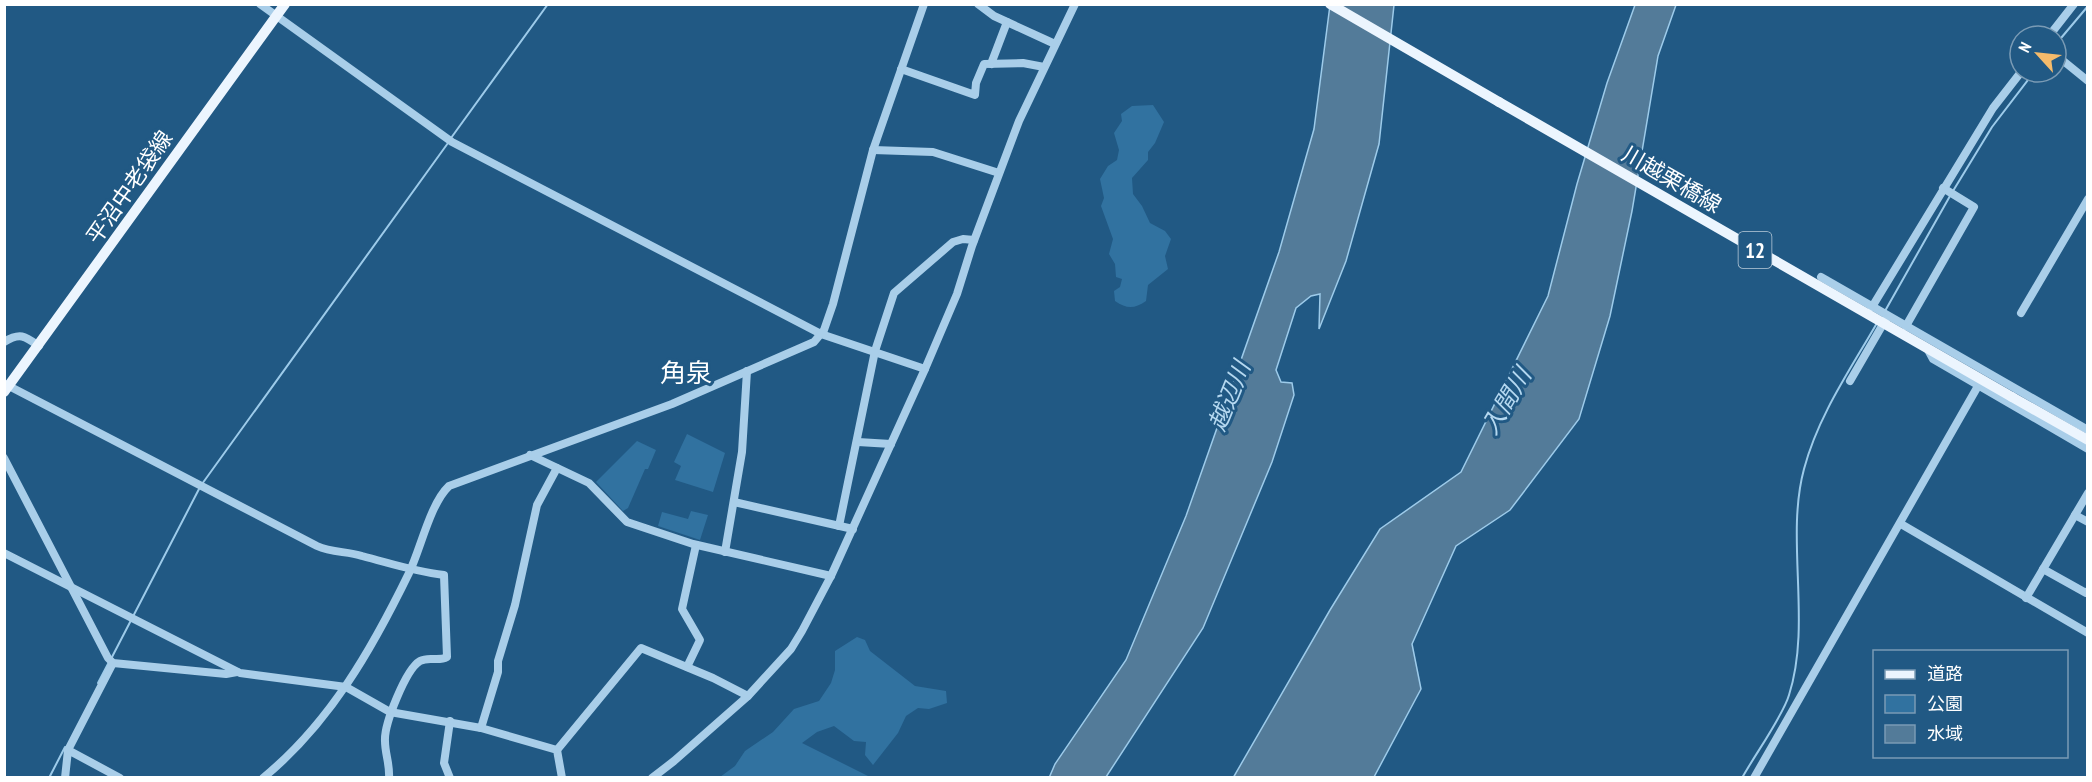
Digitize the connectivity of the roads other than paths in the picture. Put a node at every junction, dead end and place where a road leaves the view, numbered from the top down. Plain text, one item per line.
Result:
1 (260, 4) edge
2 (285, 4) edge
3 (924, 4) edge
4 (978, 4) edge
5 (1075, 4) edge
6 (1330, 4) edge
7 (2074, 4) edge
8 (276, 16) junction
9 (1007, 22) junction
10 (2058, 24) edge
11 (1055, 44) junction
12 (991, 64) junction
13 (2068, 65) edge
14 (1044, 67) junction
15 (901, 69) junction
16 (2088, 81) edge
17 (2012, 84) edge
18 (873, 150) junction
19 (999, 173) junction
20 (1943, 188) junction
21 (2088, 199) edge
22 (974, 240) junction
23 (1821, 277) dead end
24 (1872, 307) junction
25 (2021, 313) dead end
26 (1888, 316) junction
27 (1906, 326) junction
28 (821, 334) junction
29 (1924, 336) junction
30 (4, 342) edge
31 (39, 346) junction
32 (875, 351) junction
33 (925, 369) junction
34 (747, 371) junction
35 (1850, 381) dead end
36 (1978, 386) junction
37 (6, 387) edge
38 (2088, 430) edge
39 (2088, 440) edge
40 (858, 442) junction
41 (891, 444) junction
42 (2088, 449) edge
43 (530, 455) junction
44 (4, 458) edge
45 (557, 468) junction
46 (2088, 493) edge
47 (734, 502) junction
48 (2075, 515) junction
49 (2088, 522) edge
50 (1901, 524) junction
51 (839, 526) junction
52 (853, 529) junction
53 (696, 545) junction
54 (725, 552) junction
55 (4, 553) edge
56 (2043, 569) junction
57 (410, 571) junction
58 (831, 576) junction
59 (70, 586) junction
60 (2088, 591) edge
61 (2026, 598) junction
62 (2088, 633) edge
63 (113, 663) junction
64 (687, 667) junction
65 (238, 672) junction
66 (346, 687) junction
67 (748, 696) junction
68 (390, 712) junction
69 (450, 721) junction
70 (481, 728) junction
71 (68, 750) junction
72 (558, 750) junction
73 (65, 777) edge
74 (120, 777) edge
75 (263, 777) edge
76 (389, 777) edge
77 (450, 777) edge
78 (562, 777) edge
79 (652, 777) edge
80 (1754, 777) edge

1 - 8 street
2 - 8 main road, 平沼中老袋線
3 - 15 street
4 - 9 street
5 - 11 street
6 - 39 main road, 川越栗橋線 / 12, bridge
7 - 10 street
8 - 28 street
8 - 31 main road, 平沼中老袋線
9 - 11 street
9 - 12 street
11 - 14 street
12 - 14 street
12 - 15 street
13 - 16 street
14 - 19 street
15 - 18 street
17 - 20 street
18 - 19 street
18 - 28 street
19 - 22 street
20 - 24 street
20 - 27 street
21 - 25 street
22 - 32 street
22 - 33 street
23 - 24 street
24 - 26 street
26 - 27 street
26 - 35 street
27 - 29 street
28 - 32 street
28 - 34 street
29 - 36 street
29 - 38 street
30 - 31 street
31 - 37 main road, 平沼中老袋線
32 - 33 street
32 - 40 street
33 - 41 street
34 - 43 street
34 - 47 street
36 - 42 street
36 - 50 street
37 - 57 street
40 - 41 street
40 - 51 street
41 - 52 street
43 - 45 street
43 - 57 street
44 - 59 street
45 - 53 street
45 - 70 street
46 - 48 street
47 - 51 street
47 - 54 street
48 - 49 street
48 - 56 street
50 - 61 street
50 - 80 street
51 - 52 street
52 - 58 street
53 - 54 street
53 - 64 street
54 - 58 street
55 - 59 street
56 - 60 street
56 - 61 street
57 - 66 street
57 - 68 street
58 - 67 street
59 - 63 street
59 - 65 street
61 - 62 street
63 - 65 street
63 - 71 street
64 - 67 street
64 - 72 street
65 - 66 street
66 - 68 street
66 - 75 street
67 - 79 street
68 - 69 street
68 - 76 street
69 - 70 street
69 - 77 street
70 - 72 street
71 - 73 street
71 - 74 street
72 - 78 street

